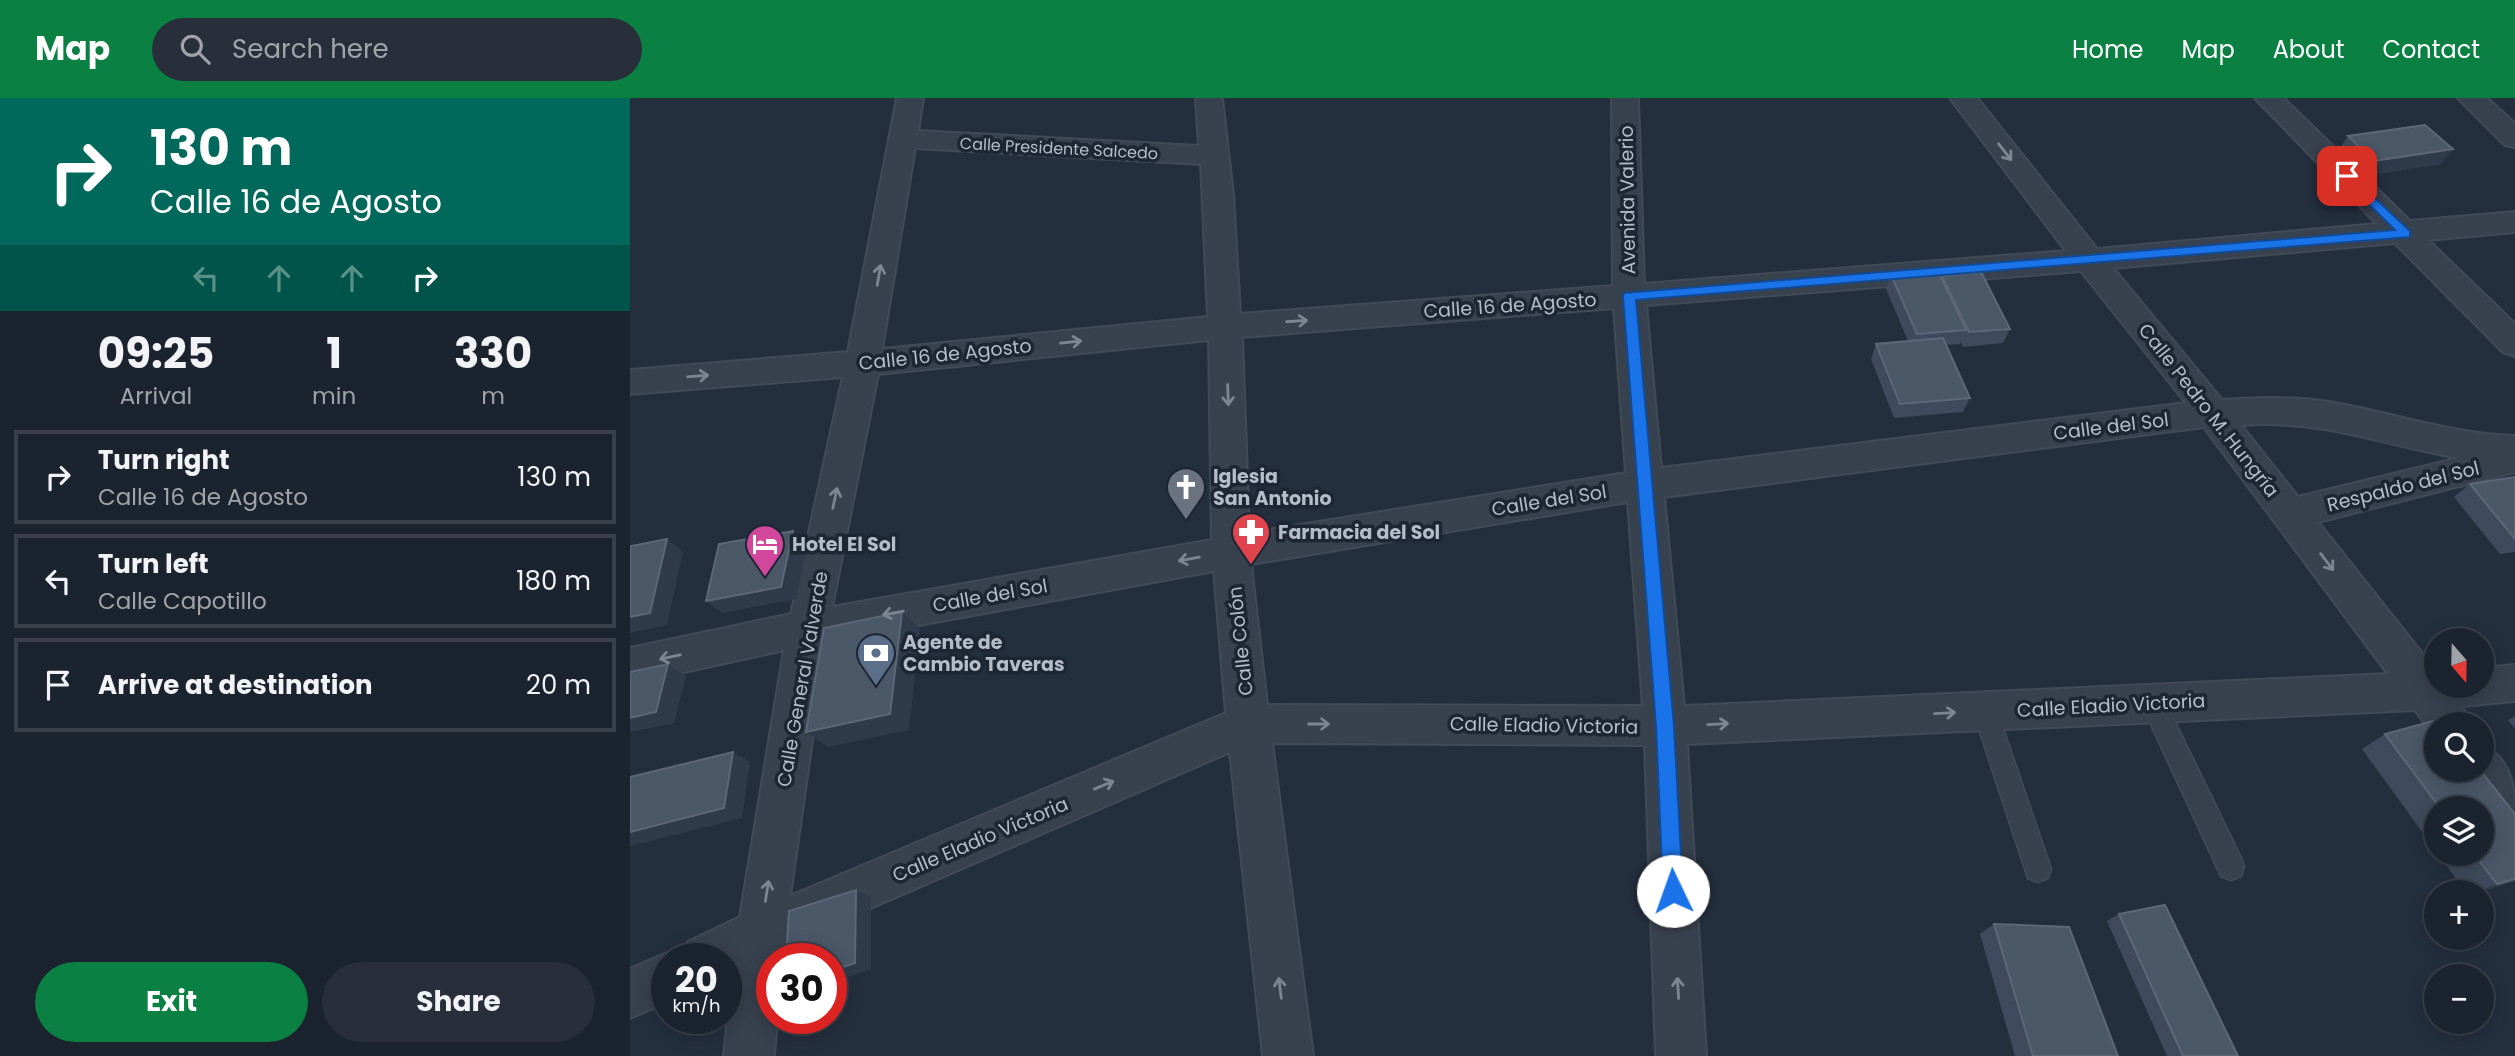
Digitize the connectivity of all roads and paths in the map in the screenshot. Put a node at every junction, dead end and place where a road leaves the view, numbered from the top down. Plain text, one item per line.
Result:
1 (911, 98) edge
2 (1209, 98) edge
3 (1625, 98) edge
4 (1963, 98) edge
5 (2269, 98) edge
6 (2471, 98) edge
7 (903, 139) junction
8 (2515, 139) edge
9 (1215, 156) junction
10 (2515, 222) edge
11 (2405, 234) junction
12 (2090, 260) junction
13 (1629, 296) junction
14 (1225, 327) junction
15 (2515, 344) edge
16 (863, 363) junction
17 (630, 382) edge
18 (2213, 413) junction
19 (2515, 450) edge
20 (2515, 458) edge
21 (1643, 485) junction
22 (2290, 514) junction
23 (1231, 552) junction
24 (808, 628) junction
25 (630, 666) edge
26 (2515, 683) edge
27 (2494, 685) edge
28 (2424, 691) joint
29 (2430, 698) edge
30 (2153, 703) junction
31 (1985, 711) junction
32 (2441, 712) edge
33 (1248, 724) junction
34 (1665, 726) junction
35 (2494, 781) edge
36 (2515, 808) edge
37 (2231, 867) dead end
38 (2038, 869) dead end
39 (761, 932) junction
40 (738, 943) edge
41 (651, 984) edge
42 (630, 994) edge
43 (748, 1056) edge
44 (1288, 1056) edge
45 (1681, 1056) edge

1 - 7 street, Calle General Valverde
2 - 9 street, Calle Colón
3 - 13 street, Avenida Valerio
4 -> 12 street, Calle Pedro M. Hungría
5 - 11 street
6 - 8 street
7 - 9 street, Calle Presidente Salcedo
16 -> 7 street, Calle General Valverde
9 - 14 street, Calle Colón
10 - 11 street, Calle 16 de Agosto
11 - 12 street, Calle 16 de Agosto
11 - 15 street
12 - 13 street, Calle 16 de Agosto
12 - 18 street, Calle Pedro M. Hungría
14 -> 13 street, Calle 16 de Agosto
13 - 21 street, Avenida Valerio
16 -> 14 street, Calle 16 de Agosto
14 -> 23 street, Calle Colón
17 -> 16 street, Calle 16 de Agosto
24 -> 16 street, Calle General Valverde
18 - 19 street, Calle del Sol
18 - 21 street, Calle del Sol
18 - 22 street, Calle Pedro M. Hungría
20 - 22 street, Respaldo del Sol
21 - 23 street, Calle del Sol
21 - 34 street, Avenida Valerio
22 -> 28 street, Calle Pedro M. Hungría
23 -> 24 street, Calle del Sol
23 - 33 street, Calle Colón
24 -> 25 street, Calle del Sol
39 -> 24 street, Calle General Valverde
26 - 27 street, Calle Eladio Victoria
28 - 30 street, Calle Eladio Victoria
29 - 32 street, Calle Pedro M. Hungría
30 - 31 street, Calle Eladio Victoria
30 - 37 lane
34 -> 31 street, Calle Eladio Victoria
31 - 38 lane
33 -> 34 street, Calle Eladio Victoria
39 -> 33 street, Calle Eladio Victoria
44 -> 33 street, Calle Colón
45 -> 34 street, Avenida Valerio
35 - 36 street
39 - 40 street, Calle Eladio Victoria
39 - 43 street, Calle General Valverde
41 - 42 street

